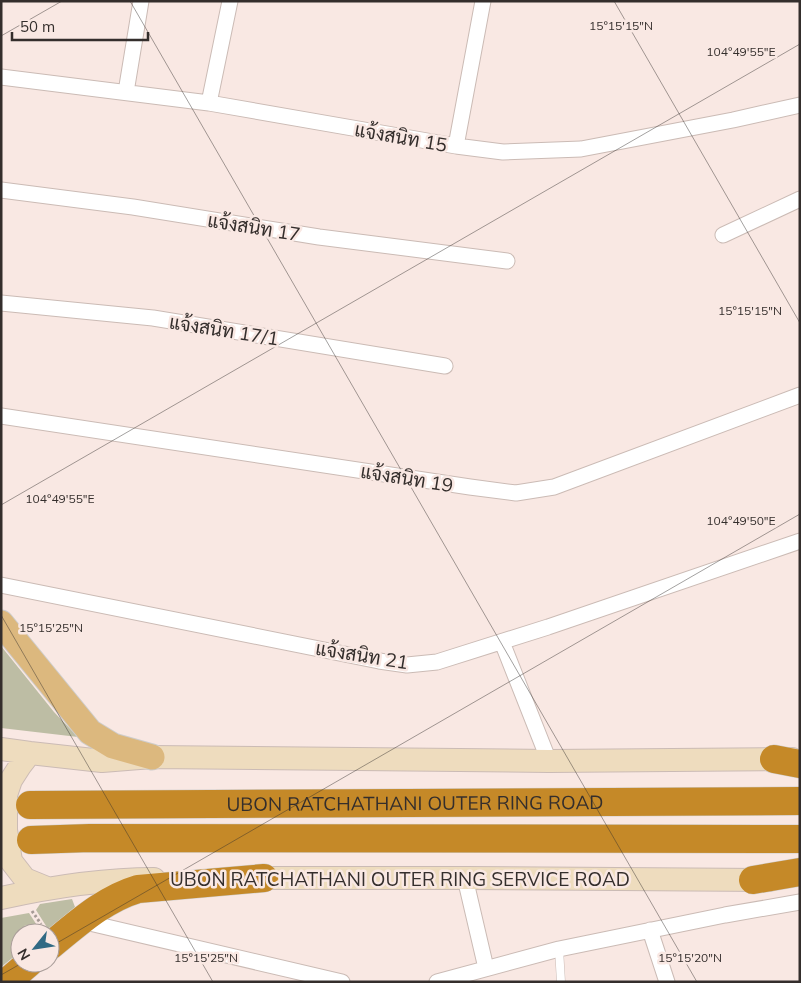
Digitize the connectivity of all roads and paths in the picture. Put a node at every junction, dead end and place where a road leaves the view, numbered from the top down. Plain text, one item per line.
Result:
1 (141, 1) edge
2 (230, 1) edge
3 (483, 1) edge
4 (1, 77) edge
5 (126, 92) junction
6 (209, 103) junction
7 (800, 105) edge
8 (456, 146) junction
9 (1, 190) edge
10 (800, 199) edge
11 (723, 235) dead end
12 (507, 261) dead end
13 (1, 303) edge
14 (445, 366) dead end
15 (800, 395) edge
16 (1, 416) edge
17 (800, 541) edge
18 (1, 584) edge
19 (1, 623) edge
20 (502, 642) junction
21 (1, 749) edge
22 (30, 753) junction
23 (152, 757) junction
24 (549, 761) junction
25 (791, 761) edge
26 (800, 801) edge
27 (30, 804) dead end
28 (800, 839) edge
29 (31, 840) dead end
30 (800, 872) edge
31 (264, 878) junction
32 (465, 878) junction
33 (753, 880) junction
34 (800, 881) edge
35 (47, 888) junction
36 (1, 898) edge
37 (800, 902) edge
38 (33, 912) dead end
39 (81, 921) junction
40 (39, 923) edge
41 (650, 930) junction
42 (60, 932) edge
43 (560, 949) junction
44 (486, 968) junction
45 (17, 973) edge
46 (7, 982) edge
47 (342, 982) edge
48 (437, 982) edge
49 (561, 982) edge
50 (668, 982) edge

1 - 5 street
2 - 6 street
3 - 8 street
4 - 5 street, แจ้งสนิท 15
5 - 6 street, แจ้งสนิท 15
6 - 8 street, แจ้งสนิท 15
7 - 8 street, แจ้งสนิท 15
9 - 12 street, แจ้งสนิท 17
10 - 11 street
13 - 14 street, แจ้งสนิท 17/1
15 - 16 street, แจ้งสนิท 19
17 - 20 street, แจ้งสนิท 21
18 - 20 street, แจ้งสนิท 21
19 - 23 main road
20 - 24 street
21 - 22 main road
22 - 23 main road
22 - 35 main road
23 - 24 main road
24 - 25 main road
26 - 27 highway, UBON RATCHATHANI OUTER RING ROAD
28 - 29 highway, UBON RATCHATHANI OUTER RING ROAD
30 - 33 highway
31 - 32 main road, UBON RATCHATHANI OUTER RING SERVICE ROAD
31 - 35 main road, UBON RATCHATHANI OUTER RING SERVICE ROAD
31 - 39 highway
32 - 33 main road, UBON RATCHATHANI OUTER RING SERVICE ROAD
32 - 44 street
33 - 34 main road, UBON RATCHATHANI OUTER RING SERVICE ROAD
35 - 36 main road, UBON RATCHATHANI OUTER RING SERVICE ROAD
37 - 41 street
38 - 40 path
39 - 42 highway
39 - 47 street
41 - 43 street
41 - 50 street
43 - 44 street
43 - 49 lane
44 - 48 street
45 - 46 highway

